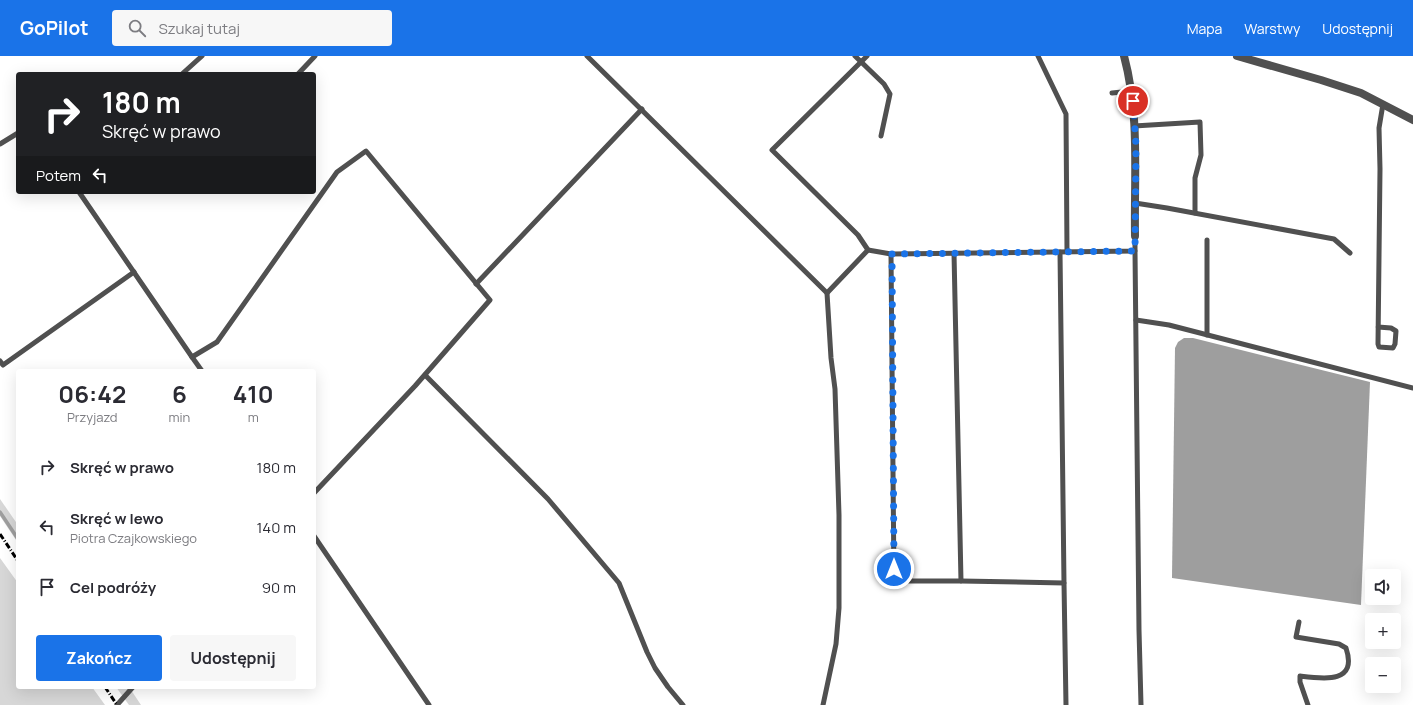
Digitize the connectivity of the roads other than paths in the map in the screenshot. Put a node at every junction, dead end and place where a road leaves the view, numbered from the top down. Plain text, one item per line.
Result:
1 (202, 56) edge
2 (315, 56) edge
3 (587, 56) edge
4 (855, 56) edge
5 (866, 56) edge
6 (1038, 56) edge
7 (1124, 56) edge
8 (1237, 56) edge
9 (861, 62) junction
10 (184, 72) edge
11 (300, 72) edge
12 (1132, 91) junction
13 (1112, 93) dead end
14 (1383, 104) junction
15 (642, 109) junction
16 (1413, 120) edge
17 (1134, 126) junction
18 (16, 134) edge
19 (881, 136) dead end
20 (0, 144) edge
21 (80, 194) edge
22 (1135, 204) junction
23 (1194, 213) junction
24 (1135, 236) joint
25 (1207, 240) dead end
26 (868, 250) junction
27 (1135, 251) junction
28 (1060, 252) junction
29 (1067, 252) junction
30 (954, 253) junction
31 (1350, 253) dead end
32 (892, 254) junction
33 (134, 272) junction
34 (476, 284) junction
35 (827, 293) junction
36 (1136, 320) junction
37 (1378, 328) junction
38 (1207, 335) junction
39 (192, 357) junction
40 (0, 361) edge
41 (201, 369) edge
42 (425, 375) junction
43 (1413, 388) edge
44 (316, 491) edge
45 (316, 539) edge
46 (960, 581) junction
47 (1064, 583) junction
48 (1298, 622) dead end
49 (132, 689) edge
50 (117, 705) edge
51 (430, 705) edge
52 (683, 705) edge
53 (822, 705) edge
54 (1066, 705) edge
55 (1141, 705) edge
56 (1308, 705) edge

1 - 10 lane
2 - 11 lane
3 - 15 lane
4 - 9 lane
5 - 9 lane
6 - 29 lane
7 - 12 street
8 - 14 street
9 - 19 lane
9 - 26 lane
12 - 13 lane
12 - 17 street
14 - 16 street
14 - 37 lane
15 - 34 lane
15 - 35 lane
17 - 22 street
17 - 23 lane
18 - 20 lane
21 - 33 lane
22 - 23 lane
22 - 24 street
23 - 31 lane
24 - 27 lane
25 - 38 lane
26 - 32 lane
26 - 35 lane
27 - 29 lane
27 - 36 lane
28 - 29 lane
28 - 30 lane
28 - 47 lane
30 - 32 lane
30 - 46 lane
32 - 46 lane
33 - 39 lane
33 - 40 lane
34 - 39 lane
34 - 42 lane
35 - 53 lane
36 - 38 lane
36 - 55 lane
37 - 37 lane
38 - 43 lane
39 - 41 lane
42 - 44 lane
42 - 52 lane
45 - 51 lane
46 - 47 lane
47 - 54 lane
48 - 56 lane
49 - 50 lane

